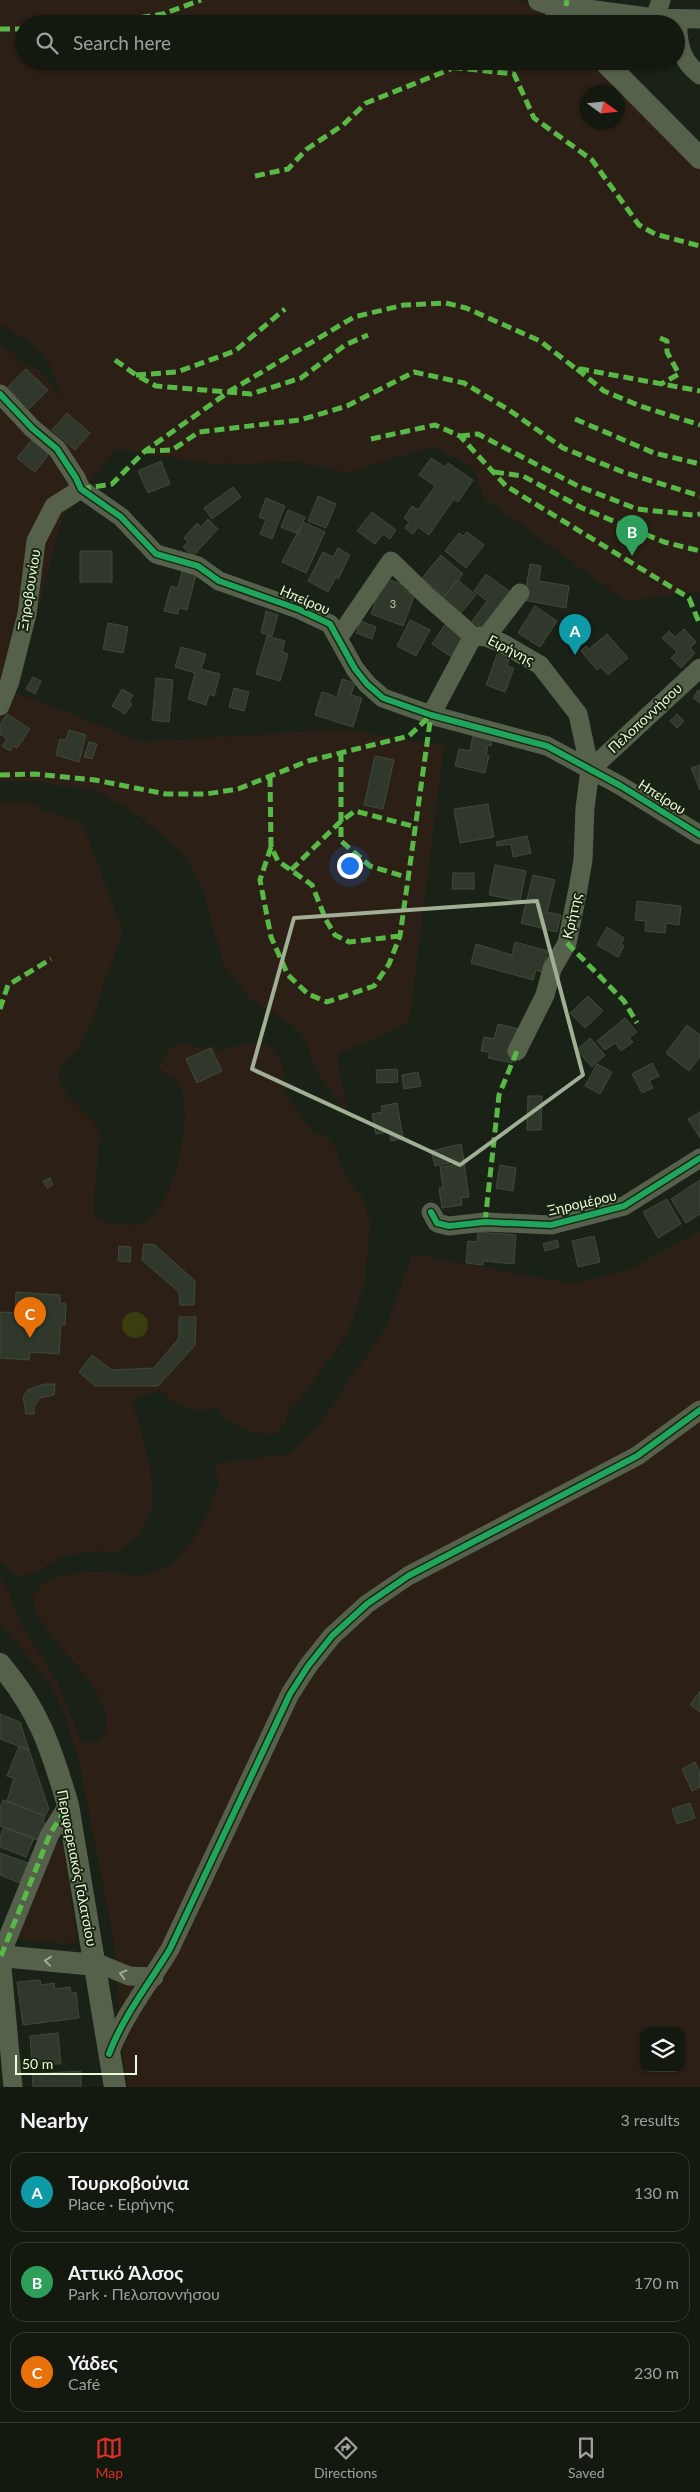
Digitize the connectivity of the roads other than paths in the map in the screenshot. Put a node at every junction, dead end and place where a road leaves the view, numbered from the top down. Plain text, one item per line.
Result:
1 (661, 0) edge
2 (546, 1) edge
3 (560, 15) edge
4 (636, 15) edge
5 (656, 15) edge
6 (700, 19) edge
7 (685, 20) edge
8 (685, 58) edge
9 (613, 70) edge
10 (700, 75) edge
11 (700, 158) edge
12 (0, 394) edge
13 (80, 489) junction
14 (520, 593) dead end
15 (480, 636) junction
16 (339, 637) junction
17 (700, 668) edge
18 (0, 706) edge
19 (431, 715) junction
20 (590, 770) junction
21 (700, 835) edge
22 (517, 1052) dead end
23 (700, 1158) edge
24 (430, 1212) dead end
25 (700, 1410) edge
26 (0, 1664) edge
27 (68, 1805) junction
28 (0, 1957) edge
29 (96, 1964) junction
30 (154, 1977) junction
31 (109, 2054) junction
32 (12, 2087) edge
33 (115, 2087) edge

1 - 5 street
2 - 3 street
2 - 4 street
6 - 7 street
8 - 10 street
9 - 11 street
12 - 13 street, Ηπείρου
13 - 16 street, Ηπείρου
13 - 18 street, Ξηροβουνίου
14 - 15 street
15 - 16 street, Ειρήνης
15 - 19 street
15 - 20 street, Ειρήνης
16 - 19 street, Ηπείρου
17 - 20 street, Πελοποννήσου
19 - 20 street, Ηπείρου
20 - 21 street, Ηπείρου
20 - 22 street, Κρήτης
23 - 24 street, Ξηρομέρου
25 - 30 street
26 - 27 street, Περιφερειακός Γαλατσίου
27 - 28 street
27 - 29 street, Περιφερειακός Γαλατσίου
29 -> 28 street
28 - 32 street
30 -> 29 street
29 - 31 street, Περιφερειακός Γαλατσίου
30 - 31 street
31 - 33 street, Περιφερειακός Γαλατσίου

